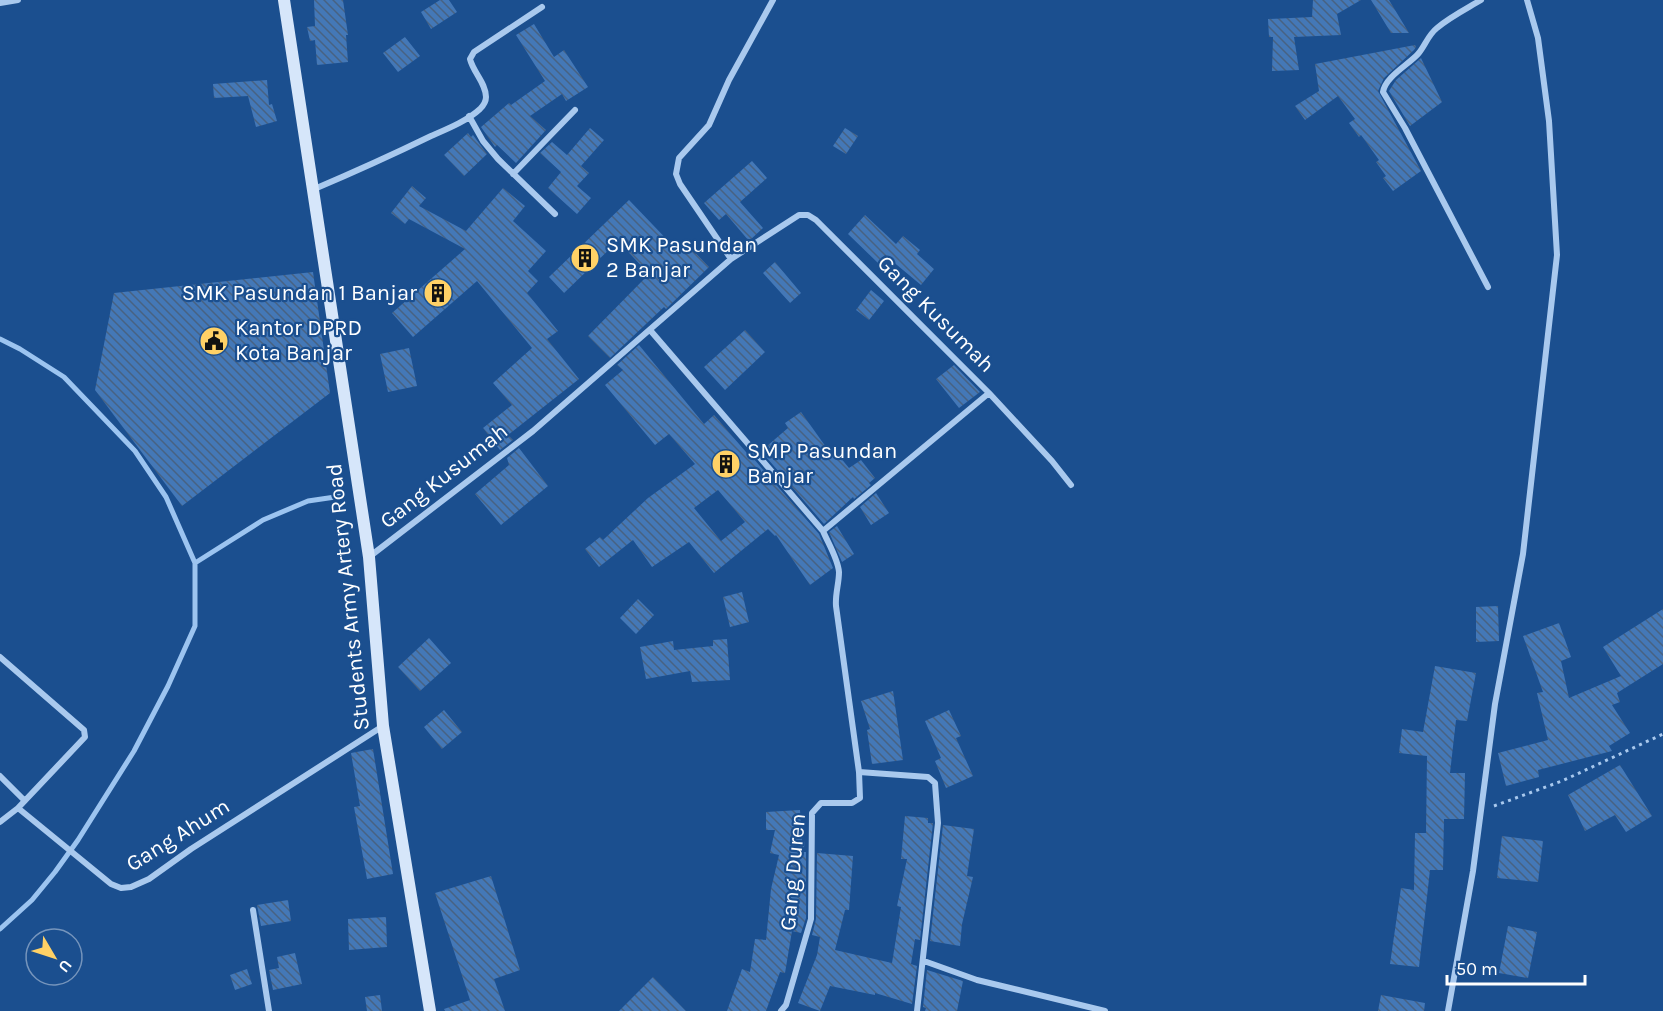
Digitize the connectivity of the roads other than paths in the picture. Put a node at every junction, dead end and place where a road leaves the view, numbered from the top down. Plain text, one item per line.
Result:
1 (18, 0) edge
2 (284, 0) edge
3 (772, 0) edge
4 (1481, 0) edge
5 (1527, 0) edge
6 (0, 3) edge
7 (542, 7) dead end
8 (576, 110) dead end
9 (469, 116) junction
10 (513, 174) junction
11 (312, 190) junction
12 (555, 214) dead end
13 (731, 259) junction
14 (1488, 287) dead end
15 (650, 330) junction
16 (989, 393) junction
17 (1071, 485) dead end
18 (823, 531) junction
19 (369, 557) junction
20 (0, 657) edge
21 (383, 726) junction
22 (859, 771) junction
23 (0, 776) edge
24 (24, 800) junction
25 (18, 808) junction
26 (0, 822) edge
27 (253, 910) dead end
28 (924, 962) junction
29 (269, 1011) edge
30 (430, 1011) edge
31 (781, 1011) edge
32 (917, 1011) edge
33 (1105, 1011) edge
34 (1448, 1011) edge

1 - 6 street
2 - 11 main road, Students Army Artery Road
3 - 13 street
4 - 14 street
5 - 34 street
7 - 9 street
8 - 10 street
9 - 10 street
9 - 11 street
10 - 12 street
11 - 19 main road, Students Army Artery Road
13 - 15 street, Gang Kusumah
13 - 16 street, Gang Kusumah
15 - 18 street
15 - 19 street, Gang Kusumah
16 - 17 street
16 - 18 street, Gang Kusumah
18 - 22 street
19 - 21 main road, Students Army Artery Road
20 - 24 street
21 - 25 street, Gang Ahum
21 - 30 main road, Students Army Artery Road
22 - 28 street
22 - 31 street, Gang Duren
23 - 24 street
24 - 25 street
25 - 26 street
27 - 29 street
28 - 32 street
28 - 33 street

